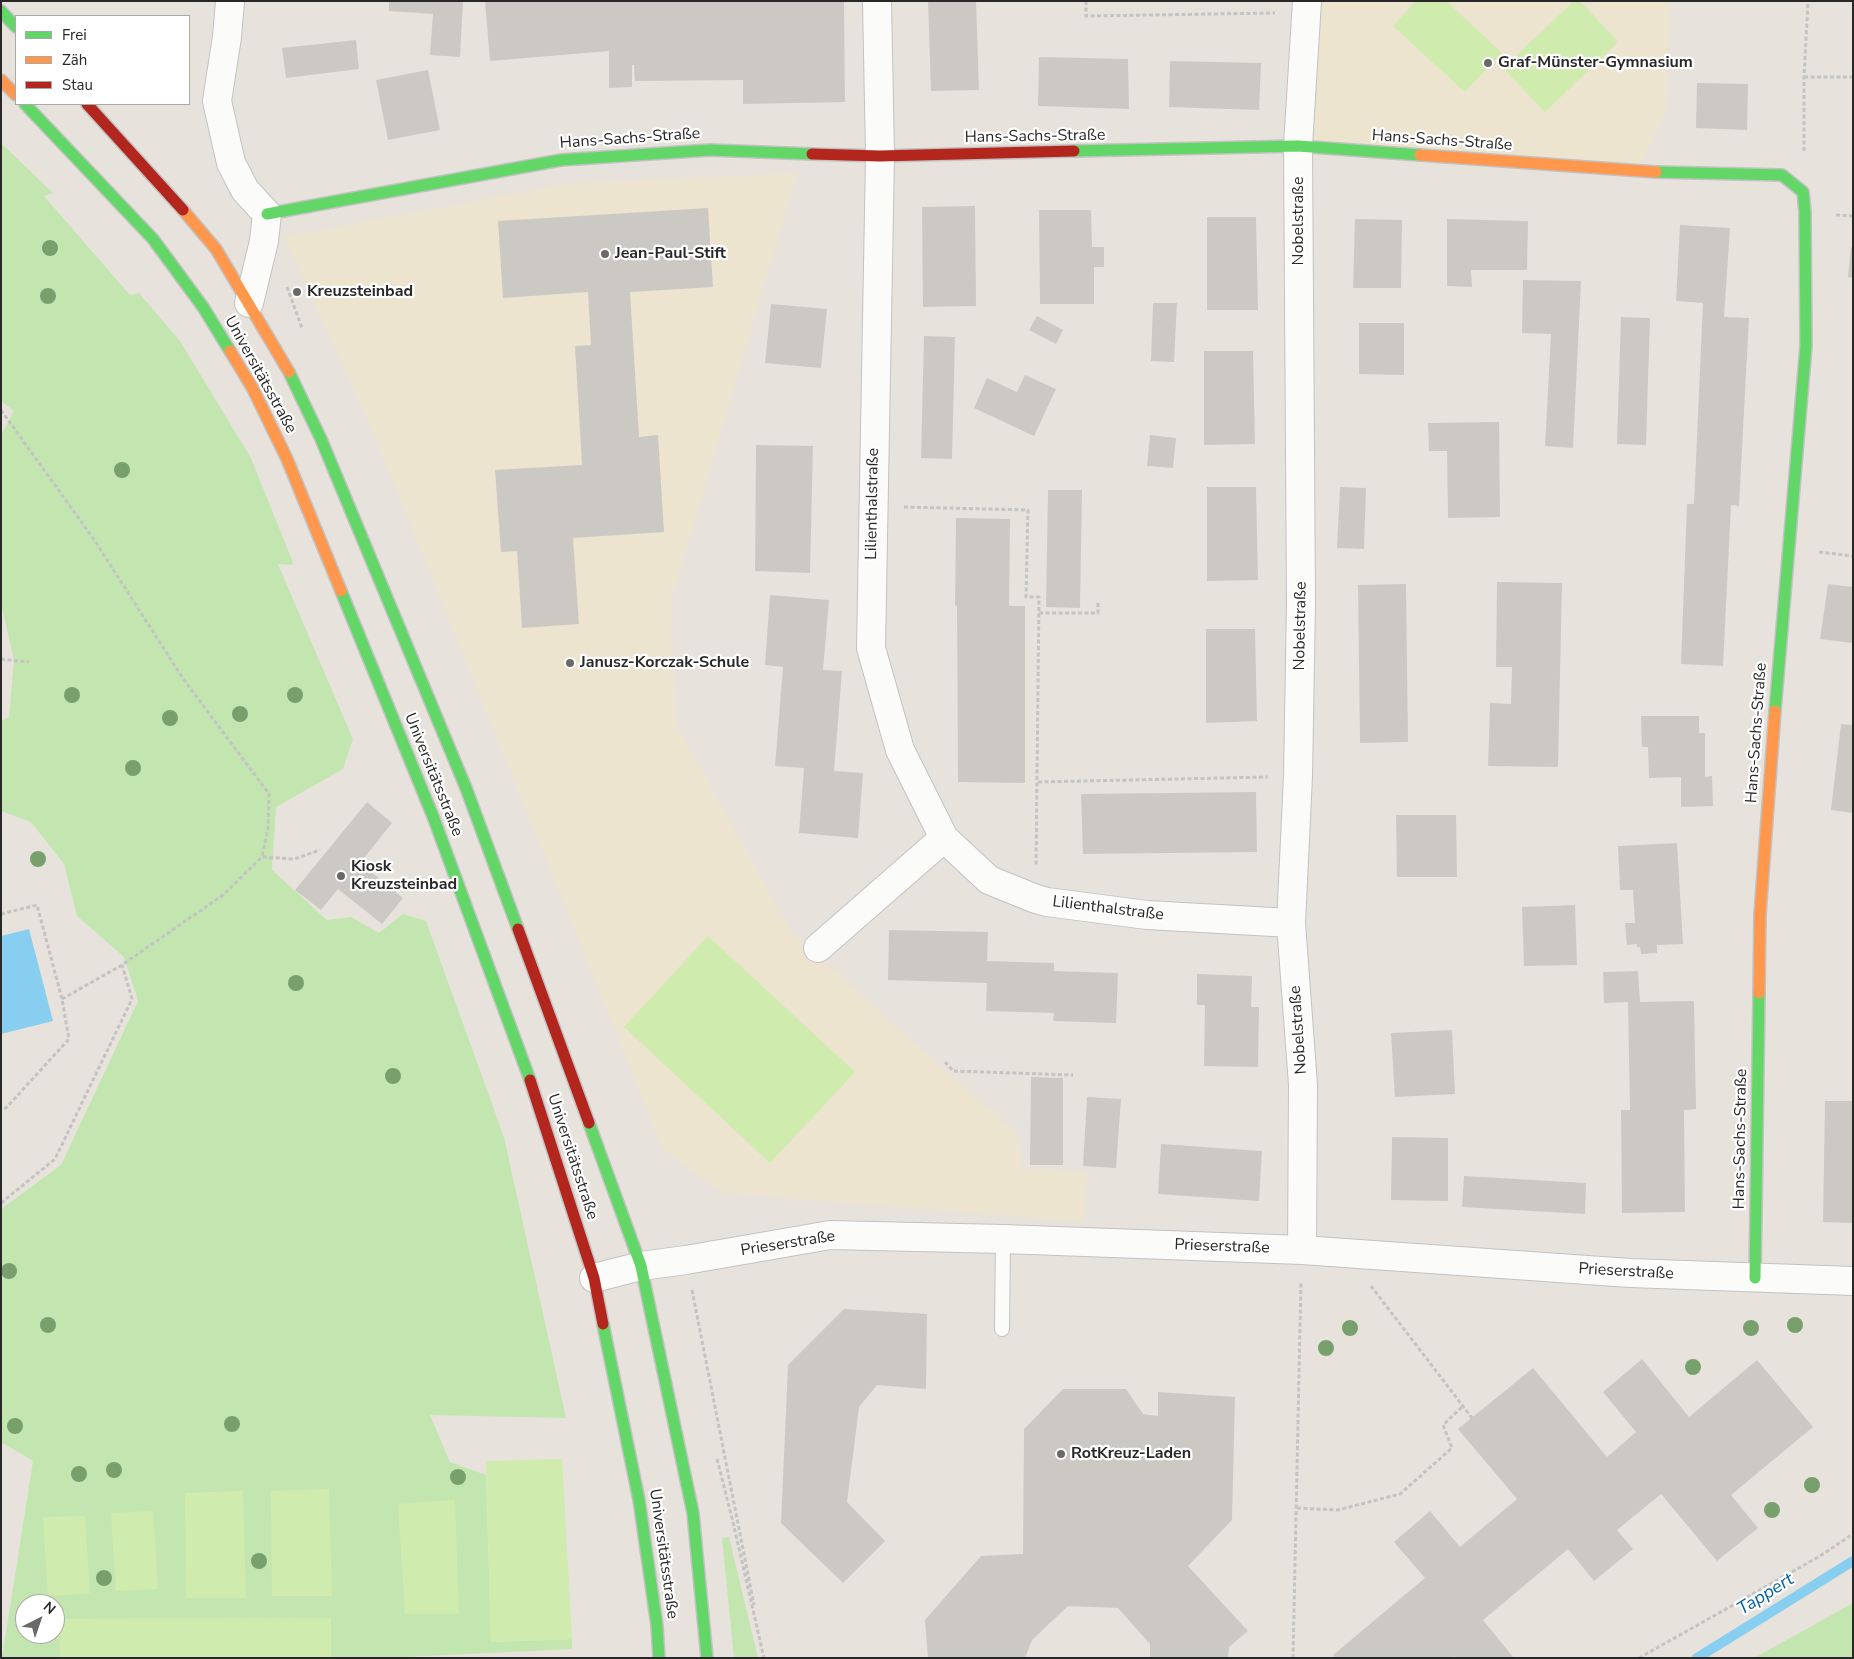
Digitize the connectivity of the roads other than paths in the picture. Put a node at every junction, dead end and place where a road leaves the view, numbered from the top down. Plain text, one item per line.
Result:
1 (230, 1) edge
2 (877, 1) edge
3 (1307, 7) edge
4 (1, 11) edge
5 (15, 26) edge
6 (1, 80) edge
7 (15, 94) edge
8 (26, 105) edge
9 (87, 105) edge
10 (1298, 146) junction
11 (880, 156) junction
12 (266, 214) junction
13 (248, 303) junction
14 (944, 838) junction
15 (1291, 923) junction
16 (818, 948) dead end
17 (1003, 1239) junction
18 (1302, 1250) junction
19 (641, 1266) junction
20 (594, 1278) junction
21 (1755, 1278) junction
22 (1853, 1281) edge
23 (1002, 1329) dead end
24 (659, 1658) edge
25 (707, 1658) edge

1 - 12 street
2 - 11 street, Lilienthalstraße
3 - 10 street, Nobelstraße
4 - 5 main road
6 - 7 main road
8 - 20 main road, Universitätsstraße
9 - 13 main road, Universitätsstraße
10 - 11 main road, Hans-Sachs-Straße
10 - 15 street, Nobelstraße
10 - 21 main road, Hans-Sachs-Straße
11 - 12 main road, Hans-Sachs-Straße
11 - 14 street, Lilienthalstraße
12 - 13 street
13 - 19 main road, Universitätsstraße
14 - 15 street, Lilienthalstraße
14 - 16 street
15 - 18 street, Nobelstraße
17 - 18 street, Prieserstraße
17 - 19 street, Prieserstraße
17 - 23 lane
18 - 21 street, Prieserstraße
19 - 20 street, Prieserstraße
19 - 25 main road, Universitätsstraße
20 - 24 main road, Universitätsstraße
21 - 22 street, Prieserstraße

